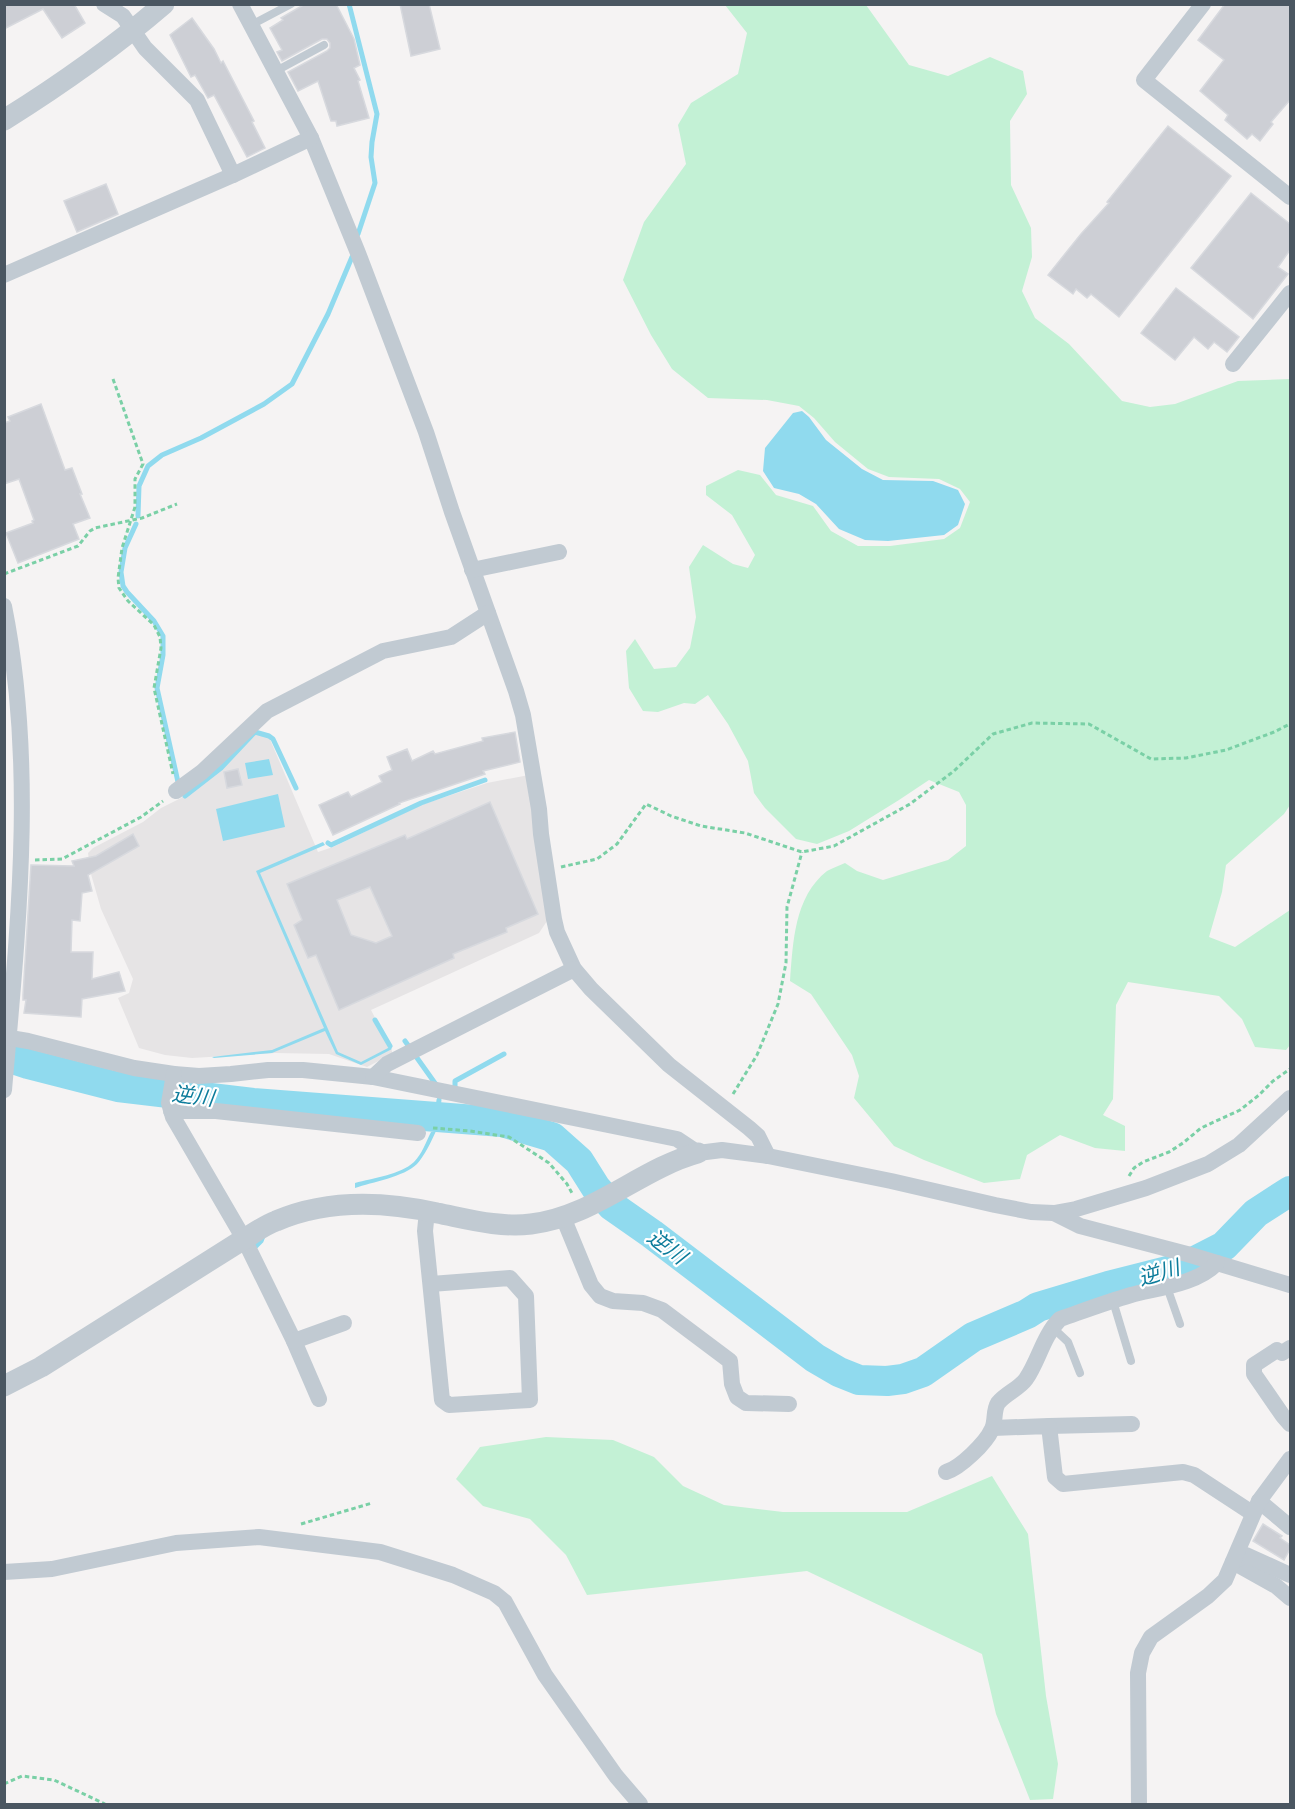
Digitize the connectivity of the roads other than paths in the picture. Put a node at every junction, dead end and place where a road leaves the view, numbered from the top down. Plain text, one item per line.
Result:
1 (104, 4) edge
2 (164, 4) edge
3 (240, 4) edge
4 (291, 4) edge
5 (1203, 4) edge
6 (251, 25) junction
7 (134, 30) junction
8 (324, 45) dead end
9 (276, 71) junction
10 (4, 120) edge
11 (311, 138) junction
12 (234, 175) junction
13 (1290, 197) edge
14 (4, 275) edge
15 (1290, 294) edge
16 (1233, 364) dead end
17 (559, 552) dead end
18 (472, 570) junction
19 (4, 606) edge
20 (488, 613) junction
21 (176, 791) road end
22 (574, 969) junction
23 (7, 1041) edge
24 (373, 1077) junction
25 (4, 1090) edge
26 (171, 1094) junction
27 (1290, 1098) edge
28 (418, 1133) road end
29 (698, 1153) junction
30 (768, 1156) junction
31 (427, 1210) junction
32 (575, 1212) junction
33 (1054, 1214) junction
34 (244, 1239) junction
35 (1214, 1263) junction
36 (431, 1284) junction
37 (1290, 1285) edge
38 (1167, 1287) junction
39 (1113, 1301) junction
40 (344, 1323) dead end
41 (1180, 1324) dead end
42 (1052, 1327) junction
43 (294, 1341) junction
44 (1290, 1348) edge
45 (1131, 1361) dead end
46 (1080, 1373) dead end
47 (4, 1386) edge
48 (319, 1400) dead end
49 (789, 1404) dead end
50 (1290, 1424) edge
51 (1132, 1425) dead end
52 (1049, 1426) junction
53 (993, 1428) junction
54 (1290, 1459) edge
55 (946, 1472) dead end
56 (1256, 1507) junction
57 (1290, 1527) edge
58 (1233, 1562) junction
59 (4, 1572) edge
60 (1290, 1575) edge
61 (1290, 1598) edge
62 (639, 1804) edge
63 (1139, 1804) edge

1 - 7 street
2 - 7 street
3 - 6 street
4 - 6 lane
5 - 13 street
6 - 9 street
7 - 10 street
7 - 12 street
8 - 9 lane
9 - 11 street
11 - 12 street
11 - 18 street
12 - 14 street
15 - 16 street
17 - 18 street
18 - 20 street
19 - 23 street
20 - 21 street
20 - 22 street
22 - 24 street
22 - 30 street
23 - 25 street
23 - 26 street
24 - 26 street
24 - 29 street
26 - 28 street
26 - 34 street
27 - 33 street
29 - 30 street
29 - 32 street
30 - 33 street
31 - 32 street
31 - 34 street
31 - 36 street
32 - 49 street
33 - 35 street
34 - 43 street
34 - 47 street
35 - 37 street
35 - 38 street
36 - 36 street
38 - 39 street
38 - 41 lane
39 - 42 street
39 - 45 lane
40 - 43 street
42 - 46 lane
42 - 53 street
43 - 48 street
44 - 50 street
51 - 52 street
52 - 53 street
52 - 56 street
53 - 55 street
54 - 56 street
56 - 57 street
56 - 58 street
58 - 60 street
58 - 61 street
58 - 63 street
59 - 62 street

